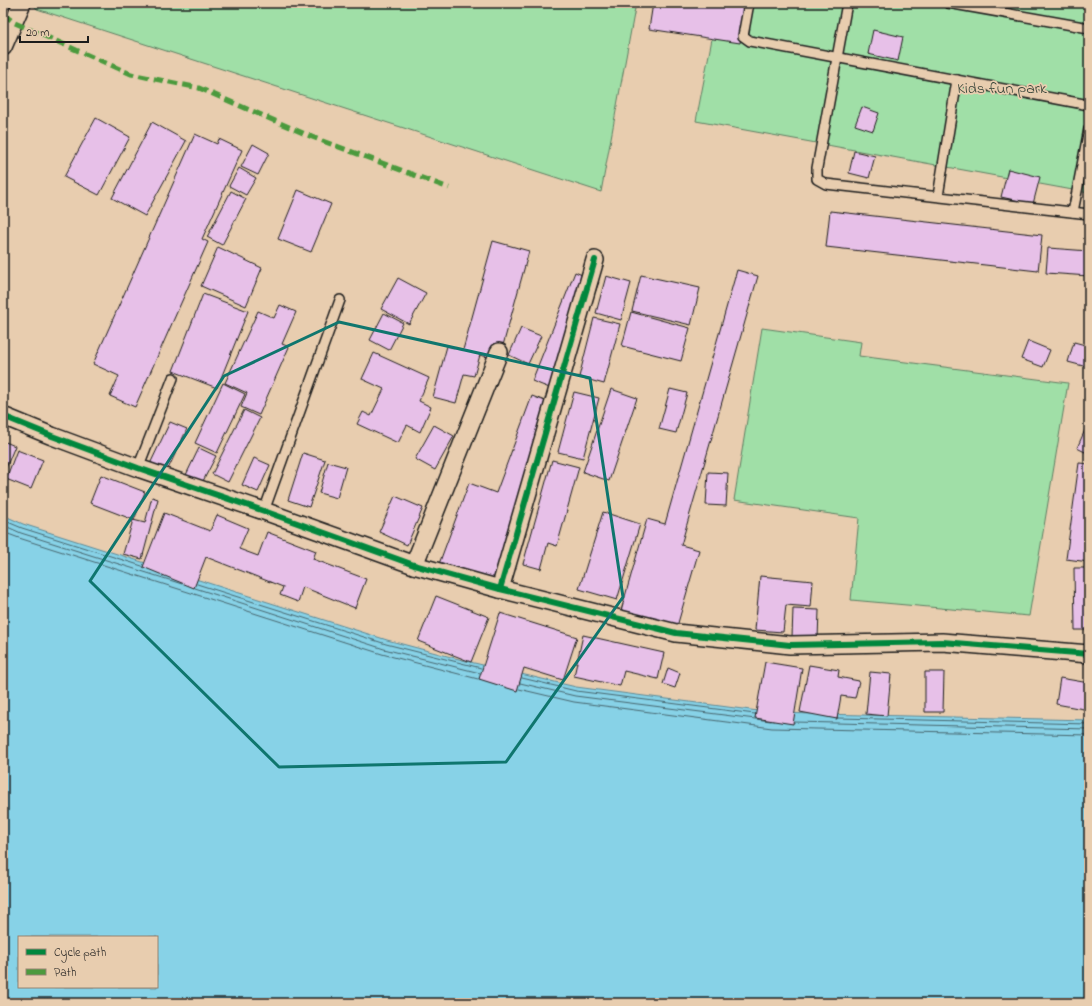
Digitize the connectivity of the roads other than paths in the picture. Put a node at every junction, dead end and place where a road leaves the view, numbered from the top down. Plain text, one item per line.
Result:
1 (22, 3) edge
2 (749, 3) edge
3 (847, 3) edge
4 (948, 3) edge
5 (1089, 28) edge
6 (3, 47) edge
7 (837, 57) junction
8 (957, 80) junction
9 (1089, 105) edge
10 (1089, 129) edge
11 (938, 196) junction
12 (1073, 212) junction
13 (1089, 214) edge
14 (595, 260) dead end
15 (340, 300) dead end
16 (499, 352) dead end
17 (173, 378) dead end
18 (3, 416) edge
19 (138, 468) junction
20 (264, 511) junction
21 (414, 565) junction
22 (500, 589) junction
23 (1089, 654) edge

1 - 6 street
2 - 7 lane
3 - 7 lane
4 - 5 lane
7 - 8 lane
7 - 11 lane
8 - 9 lane
8 - 11 lane
10 - 12 lane
11 - 12 lane
12 - 13 lane
14 - 22 street
15 - 20 lane
16 - 21 street
17 - 19 lane
18 - 19 street
19 - 20 street
20 - 21 street
21 - 22 street
22 - 23 street

